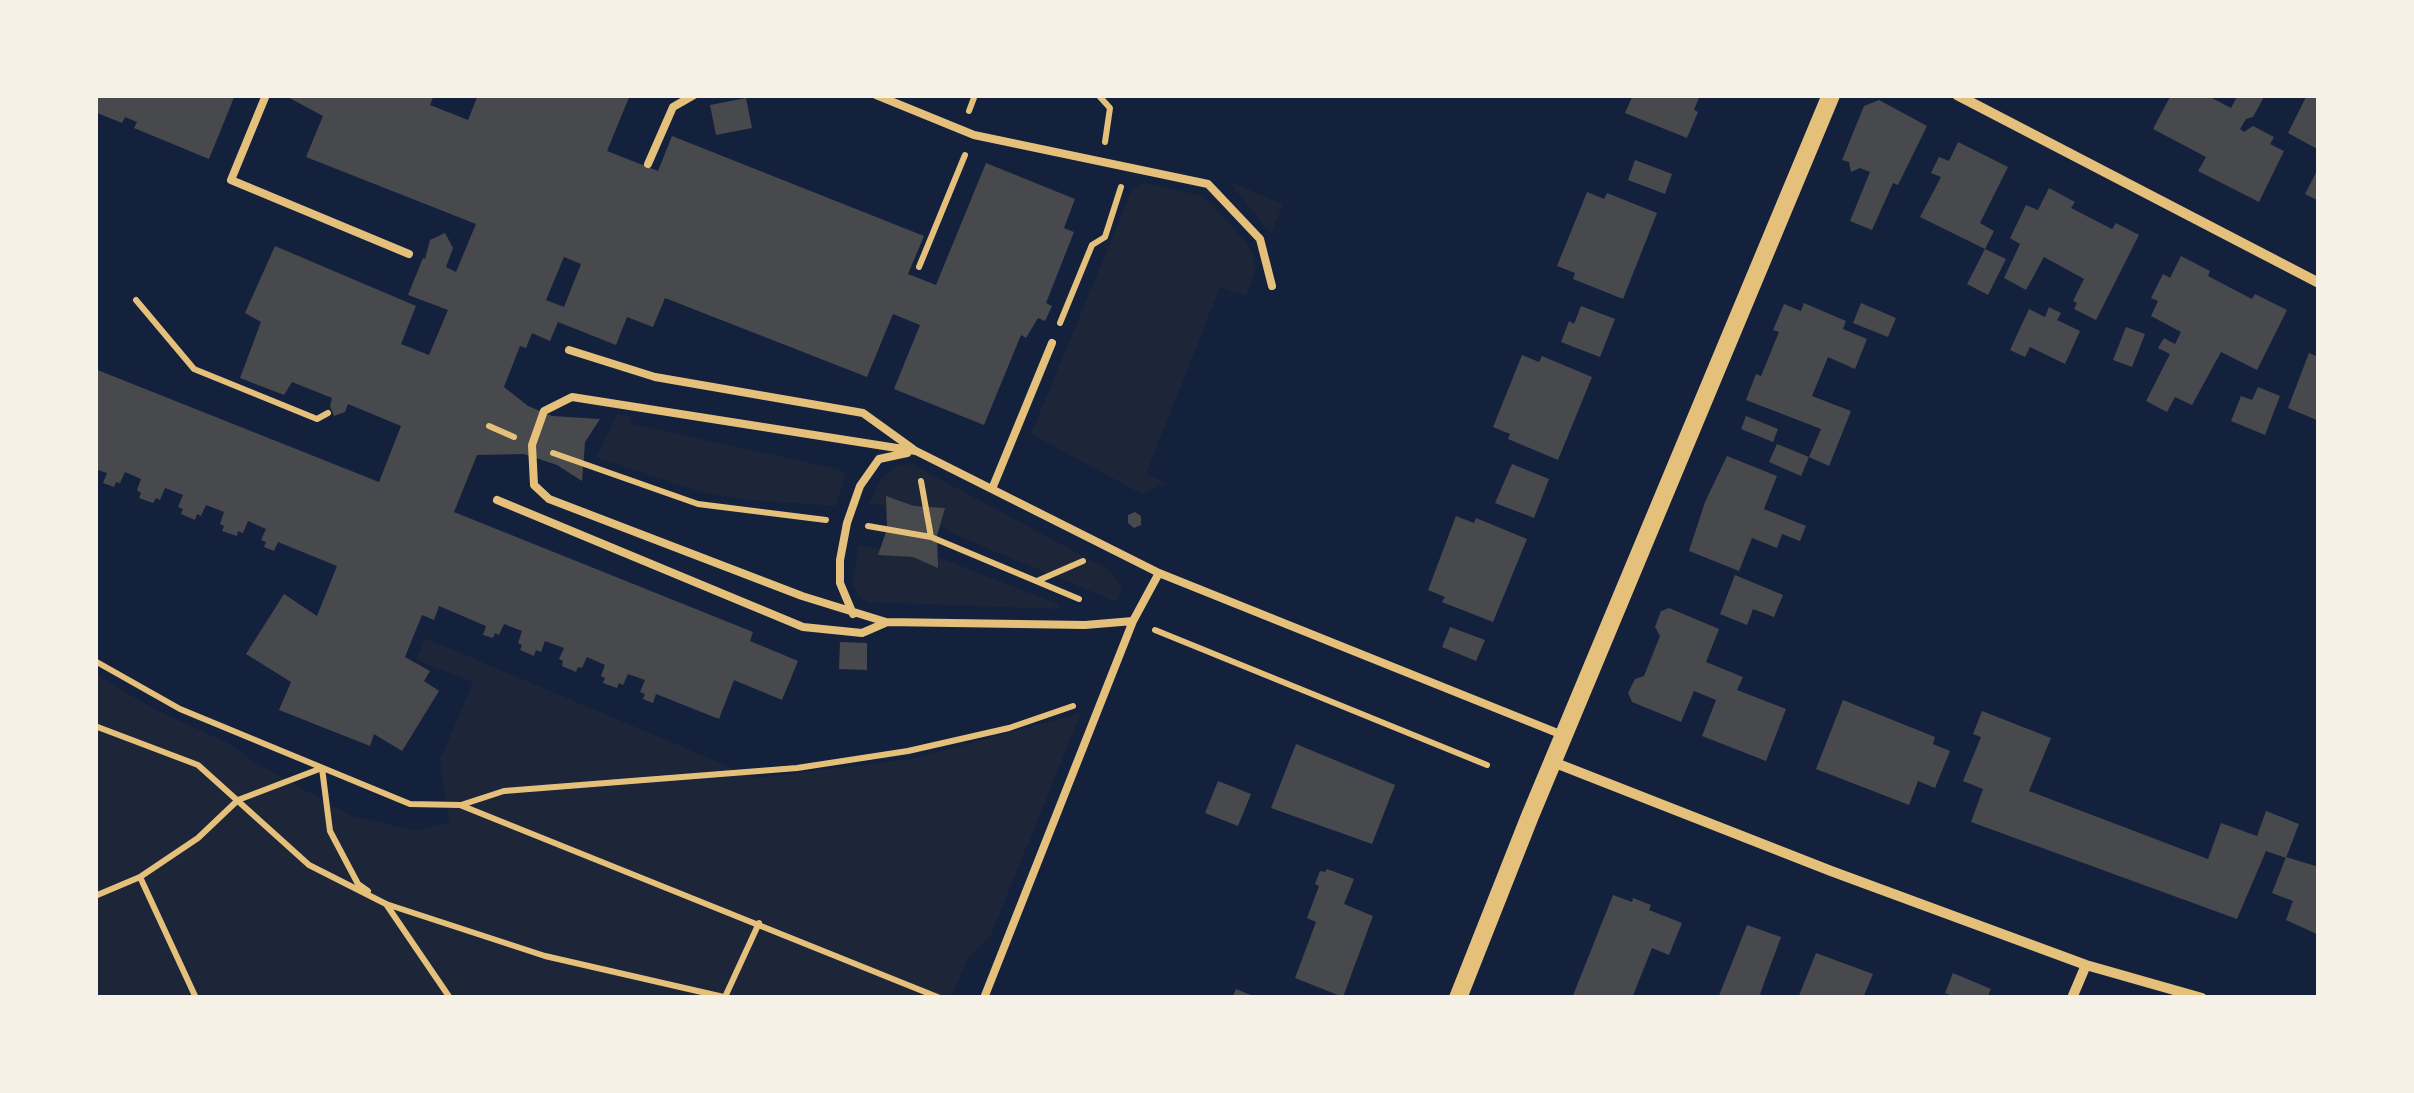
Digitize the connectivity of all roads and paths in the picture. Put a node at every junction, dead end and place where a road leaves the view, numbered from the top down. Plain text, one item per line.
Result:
1 (266, 95) edge
2 (694, 95) edge
3 (876, 95) edge
4 (1831, 95) edge
5 (1957, 95) edge
6 (1100, 97) edge
7 (974, 136) junction
8 (1102, 162) junction
9 (648, 164) dead end
10 (1114, 215) dead end
11 (408, 254) dead end
12 (919, 267) dead end
13 (2319, 283) edge
14 (1272, 286) dead end
15 (136, 300) dead end
16 (1052, 343) joint
17 (569, 350) dead end
18 (328, 413) dead end
19 (489, 426) dead end
20 (532, 444) junction
21 (916, 452) junction
22 (992, 489) junction
23 (497, 500) dead end
24 (847, 523) junction
25 (931, 537) dead end
26 (1107, 550) junction
27 (1159, 573) junction
28 (1037, 581) dead end
29 (853, 614) junction
30 (886, 622) junction
31 (1133, 622) junction
32 (95, 661) edge
33 (1106, 696) junction
34 (95, 726) edge
35 (1565, 736) junction
36 (1554, 762) junction
37 (322, 768) junction
38 (238, 800) junction
39 (460, 805) junction
40 (140, 877) junction
41 (95, 896) edge
42 (386, 904) junction
43 (759, 924) junction
44 (2086, 964) junction
45 (726, 997) edge
46 (196, 998) edge
47 (450, 998) edge
48 (940, 998) edge
49 (984, 998) edge
50 (1458, 998) edge
51 (2072, 998) edge
52 (2202, 998) edge

1 - 11 lane
2 - 9 lane
3 - 7 lane
4 - 35 street
5 - 13 street
6 - 8 path
7 - 8 lane
7 - 12 path
8 - 14 lane
10 - 16 path
15 - 18 path
16 - 22 lane
17 - 21 lane
19 - 20 path
20 - 21 lane
20 - 24 path
20 - 29 lane
21 - 22 lane
21 - 24 lane
22 - 26 lane
23 - 30 lane
24 - 25 path
24 - 29 lane
26 - 27 lane
26 - 28 path
27 - 31 lane
27 - 35 lane
29 - 30 lane
30 - 31 lane
31 - 33 lane
32 - 37 path
33 - 39 path
33 - 49 lane
34 - 38 path
35 - 36 street
36 - 44 street
36 - 50 street
37 - 38 path
37 - 39 path
37 - 42 path
38 - 40 path
38 - 42 path
39 - 43 path
40 - 41 path
40 - 46 path
42 - 45 path
42 - 47 path
43 - 45 path
43 - 48 path
44 - 51 street
44 - 52 street

